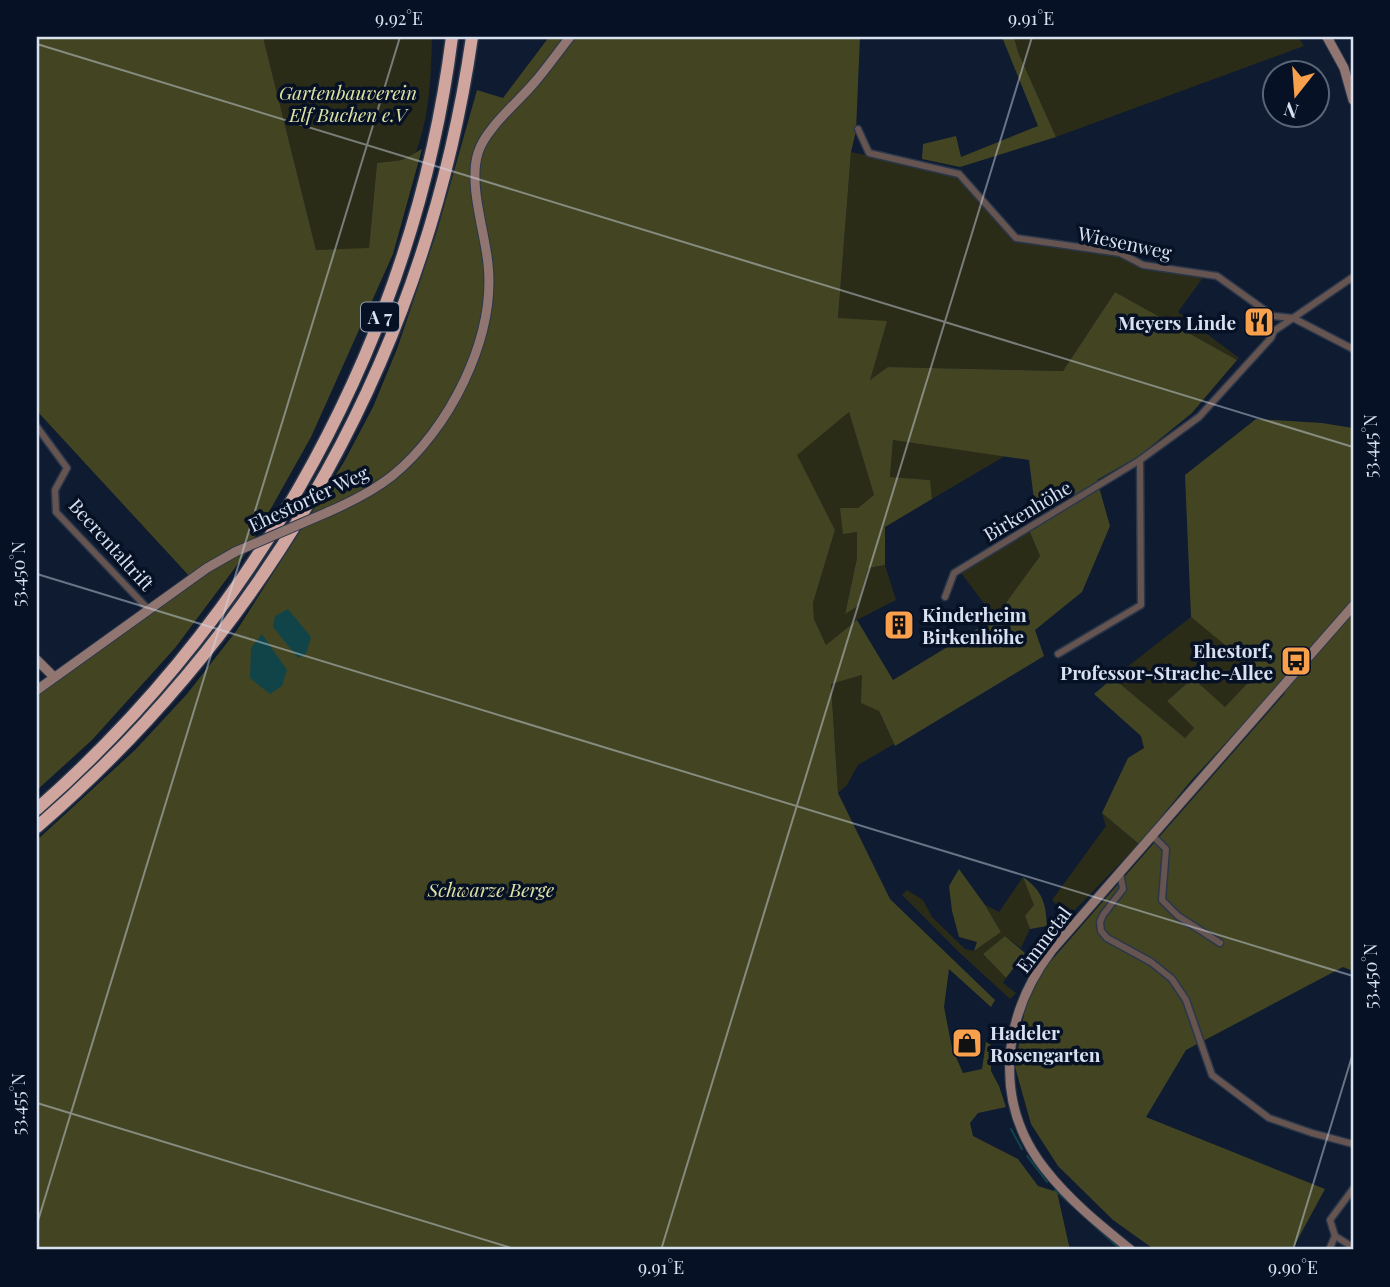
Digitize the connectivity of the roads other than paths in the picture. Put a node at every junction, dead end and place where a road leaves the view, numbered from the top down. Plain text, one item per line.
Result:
1 (452, 37) edge
2 (472, 37) edge
3 (570, 37) edge
4 (1327, 37) edge
5 (1353, 100) edge
6 (858, 129) dead end
7 (1353, 277) edge
8 (1293, 317) junction
9 (1353, 349) edge
10 (37, 427) edge
11 (1140, 460) junction
12 (944, 597) dead end
13 (1353, 606) edge
14 (149, 610) junction
15 (1058, 654) dead end
16 (37, 660) edge
17 (54, 677) junction
18 (37, 690) edge
19 (37, 809) edge
20 (37, 827) edge
21 (1152, 835) junction
22 (1120, 873) junction
23 (1220, 943) dead end
24 (1353, 1144) edge
25 (1353, 1189) edge
26 (1335, 1236) junction
27 (1353, 1247) edge
28 (1131, 1250) edge
29 (1329, 1250) edge

1 - 19 highway, A 7
2 - 20 highway, A 7
3 - 14 main road, Ehestorfer Weg, bridge
4 - 5 main road
6 - 8 street, Wiesenweg
7 - 8 street, Birkenhöhe
8 - 9 street
8 - 11 street, Birkenhöhe
10 - 14 street, Beerentaltrift
11 - 12 street, Birkenhöhe
11 - 15 street
13 - 21 main road, Emmetal
14 - 17 main road, Ehestorfer Weg
16 - 17 main road
17 - 18 main road, Ehestorfer Weg
21 - 22 main road, Emmetal
21 - 23 street
22 - 24 street
22 - 28 main road, Emmetal
25 - 26 street
26 - 27 street
26 - 29 street

